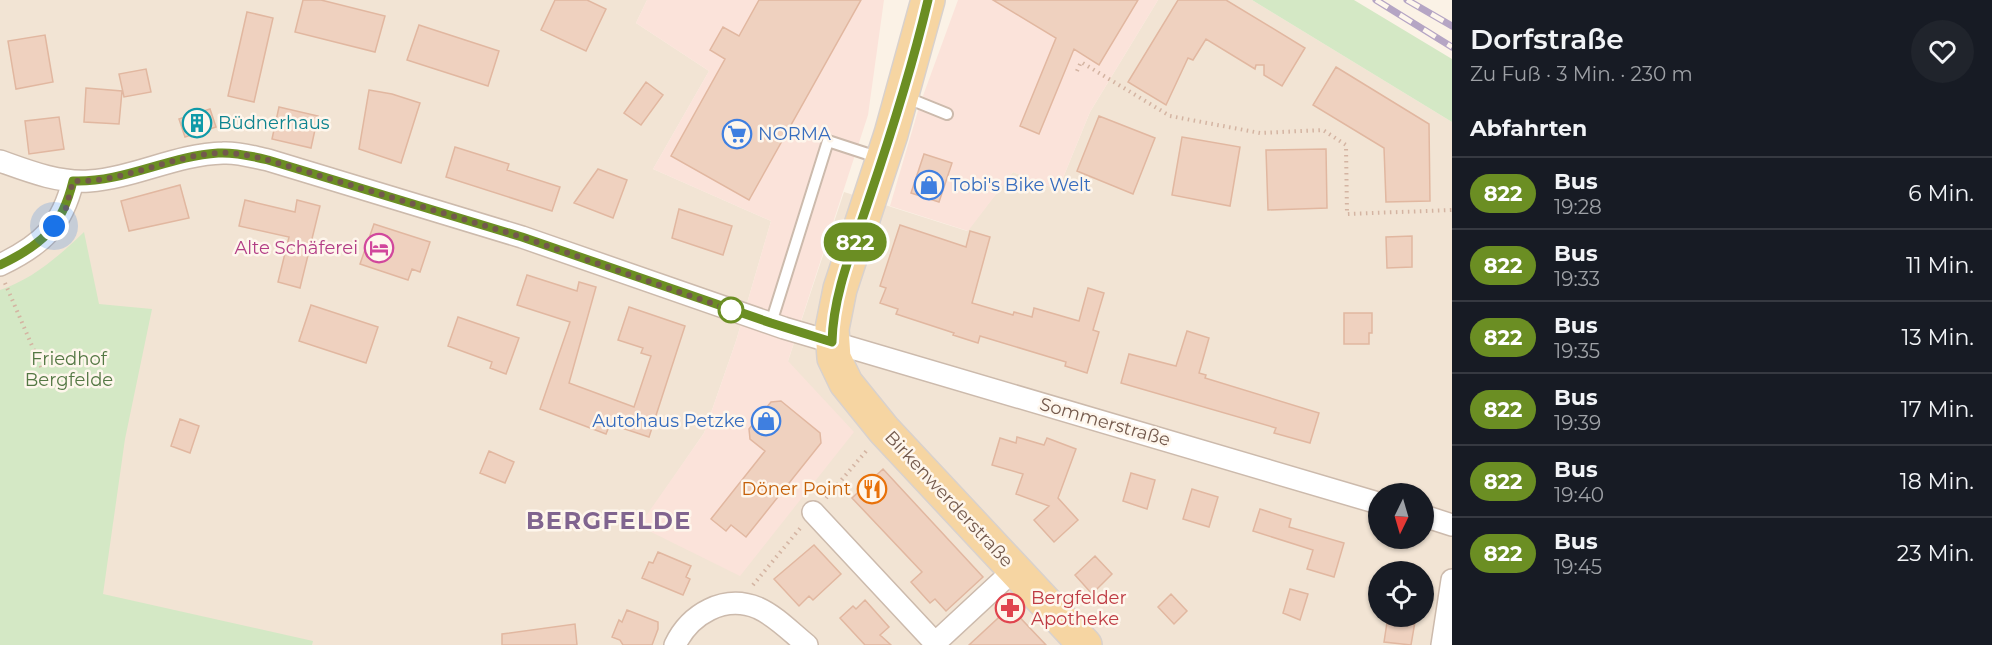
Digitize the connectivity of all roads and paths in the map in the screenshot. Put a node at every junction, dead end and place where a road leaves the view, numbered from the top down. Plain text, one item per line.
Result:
1 (928, 0) edge
2 (1077, 71) dead end
3 (902, 96) junction
4 (947, 114) dead end
5 (883, 159) junction
6 (7, 164) edge
7 (73, 181) junction
8 (1452, 210) edge
9 (2, 272) edge
10 (771, 323) junction
11 (832, 342) junction
12 (42, 369) dead end
13 (1368, 500) edge
14 (813, 512) dead end
15 (1434, 519) edge
16 (1452, 525) edge
17 (1015, 569) junction
18 (1452, 580) edge
19 (935, 644) edge
20 (675, 645) edge
21 (807, 645) edge
22 (1085, 645) edge
23 (1442, 645) edge

1 - 3 main road
2 - 8 path
3 - 4 lane
3 - 5 main road
5 - 10 lane
5 - 11 main road
6 - 7 street, Sommerstraße
7 - 9 street
7 - 10 street, Sommerstraße
9 - 12 path
10 - 11 street, Sommerstraße
11 - 13 street, Sommerstraße
11 - 17 main road, Birkenwerderstraße
14 - 19 street
15 - 16 street
17 - 19 street
17 - 22 main road, Birkenwerderstraße
18 - 23 street
20 - 21 street

